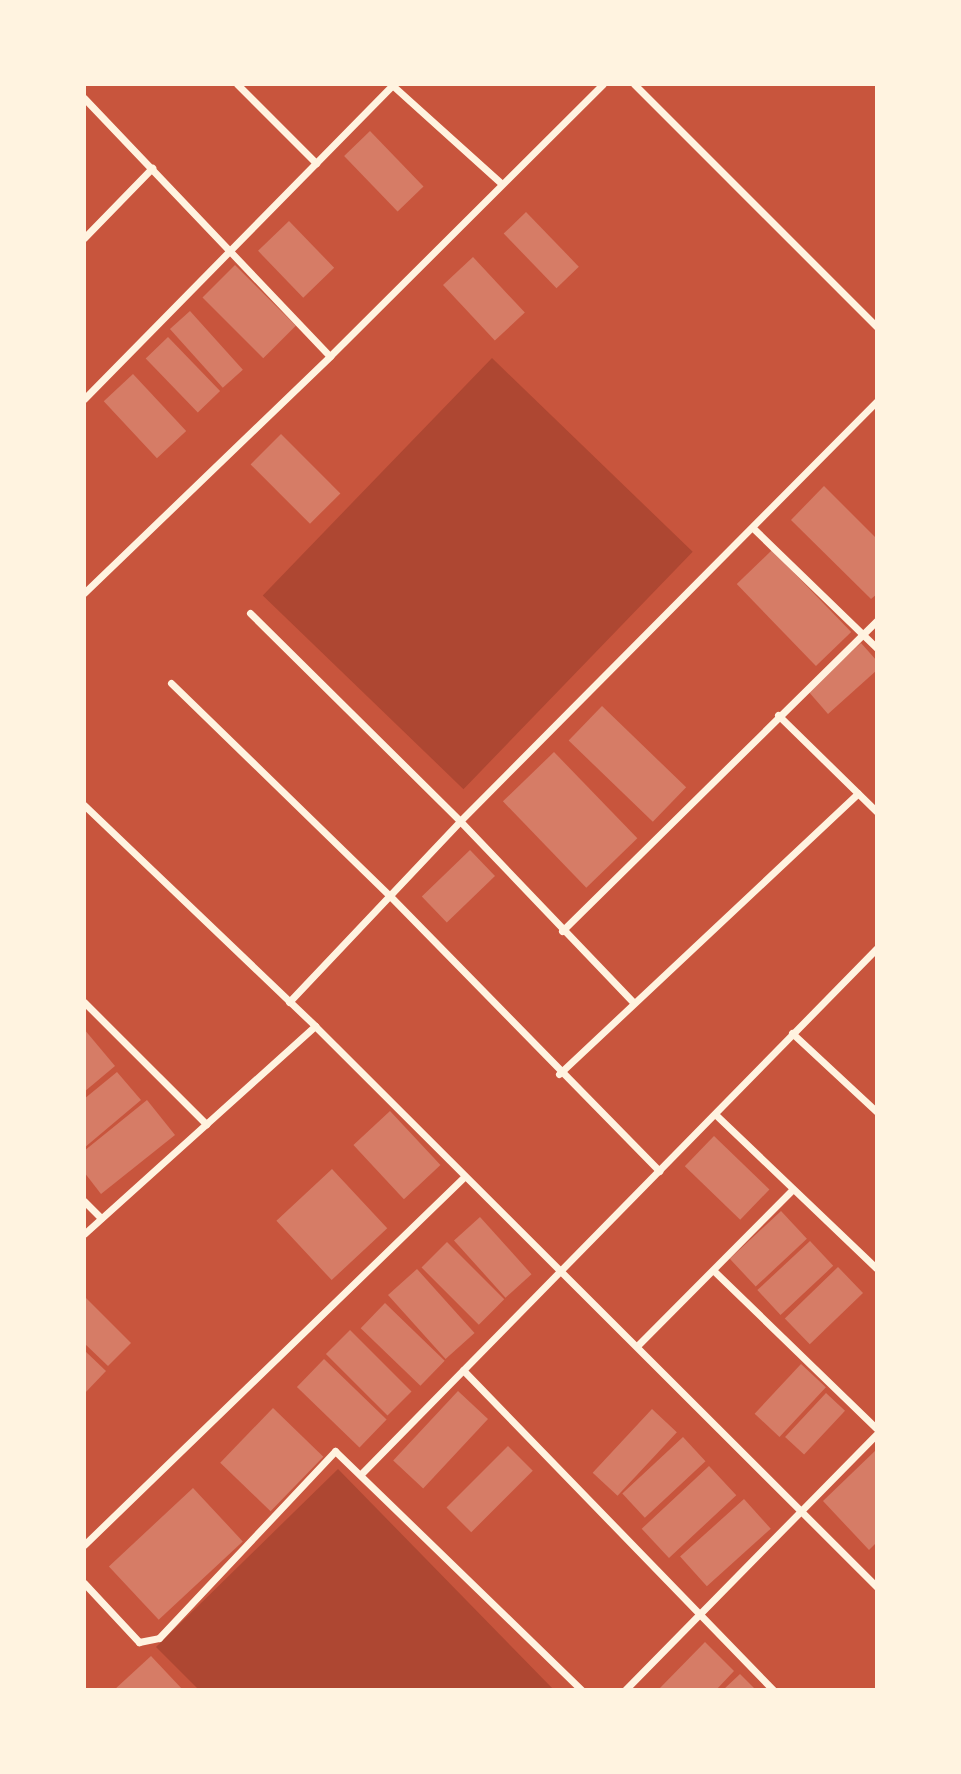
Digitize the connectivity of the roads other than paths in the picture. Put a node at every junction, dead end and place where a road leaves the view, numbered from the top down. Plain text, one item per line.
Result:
1 (237, 84) edge
2 (603, 84) edge
3 (634, 84) edge
4 (392, 85) edge
5 (84, 98) edge
6 (316, 163) junction
7 (152, 167) junction
8 (501, 183) junction
9 (84, 239) edge
10 (232, 249) junction
11 (877, 327) edge
12 (330, 356) junction
13 (84, 399) edge
14 (877, 401) edge
15 (754, 529) junction
16 (84, 593) edge
17 (250, 613) dead end
18 (877, 620) edge
19 (863, 635) junction
20 (877, 648) edge
21 (171, 683) dead end
22 (778, 715) junction
23 (858, 793) junction
24 (84, 804) edge
25 (877, 811) edge
26 (460, 821) junction
27 (390, 896) junction
28 (562, 931) junction
29 (877, 948) edge
30 (84, 1002) edge
31 (289, 1002) junction
32 (633, 1002) junction
33 (315, 1026) junction
34 (792, 1033) junction
35 (559, 1074) junction
36 (716, 1115) junction
37 (876, 1115) edge
38 (206, 1124) junction
39 (659, 1171) junction
40 (465, 1176) junction
41 (793, 1189) junction
42 (84, 1201) edge
43 (101, 1218) junction
44 (84, 1234) edge
45 (877, 1269) edge
46 (562, 1270) junction
47 (714, 1271) junction
48 (637, 1346) junction
49 (463, 1370) junction
50 (877, 1431) edge
51 (362, 1473) junction
52 (802, 1512) junction
53 (84, 1545) edge
54 (84, 1583) edge
55 (877, 1587) edge
56 (699, 1616) junction
57 (582, 1690) edge
58 (625, 1690) edge
59 (773, 1690) edge

1 - 6 street
2 - 8 street
3 - 11 street
4 - 6 street
4 - 8 street
5 - 7 street
6 - 10 street
7 - 9 street
7 - 10 street
8 - 12 street
10 - 12 street
10 - 13 street
12 - 16 street
14 - 15 street
15 - 19 street
15 - 26 street
17 - 26 street
18 - 19 street
19 - 20 street
19 - 22 street
21 - 27 street
22 - 23 street
22 - 28 street
23 - 25 street
23 - 32 street
24 - 31 street
26 - 27 street
26 - 28 street
27 - 31 street
27 - 35 street
28 - 32 street
29 - 34 street
30 - 38 street
31 - 33 street
32 - 35 street
33 - 38 street
33 - 40 street
34 - 36 street
34 - 37 street
35 - 39 street
36 - 39 street
36 - 41 street
38 - 43 street
39 - 46 street
40 - 46 street
40 - 53 street
41 - 45 street
41 - 47 street
42 - 43 street
43 - 44 street
46 - 48 street
46 - 49 street
47 - 48 street
47 - 50 street
48 - 52 street
49 - 51 street
49 - 56 street
50 - 52 street
51 - 54 street
51 - 57 street
52 - 55 street
52 - 56 street
56 - 58 street
56 - 59 street

